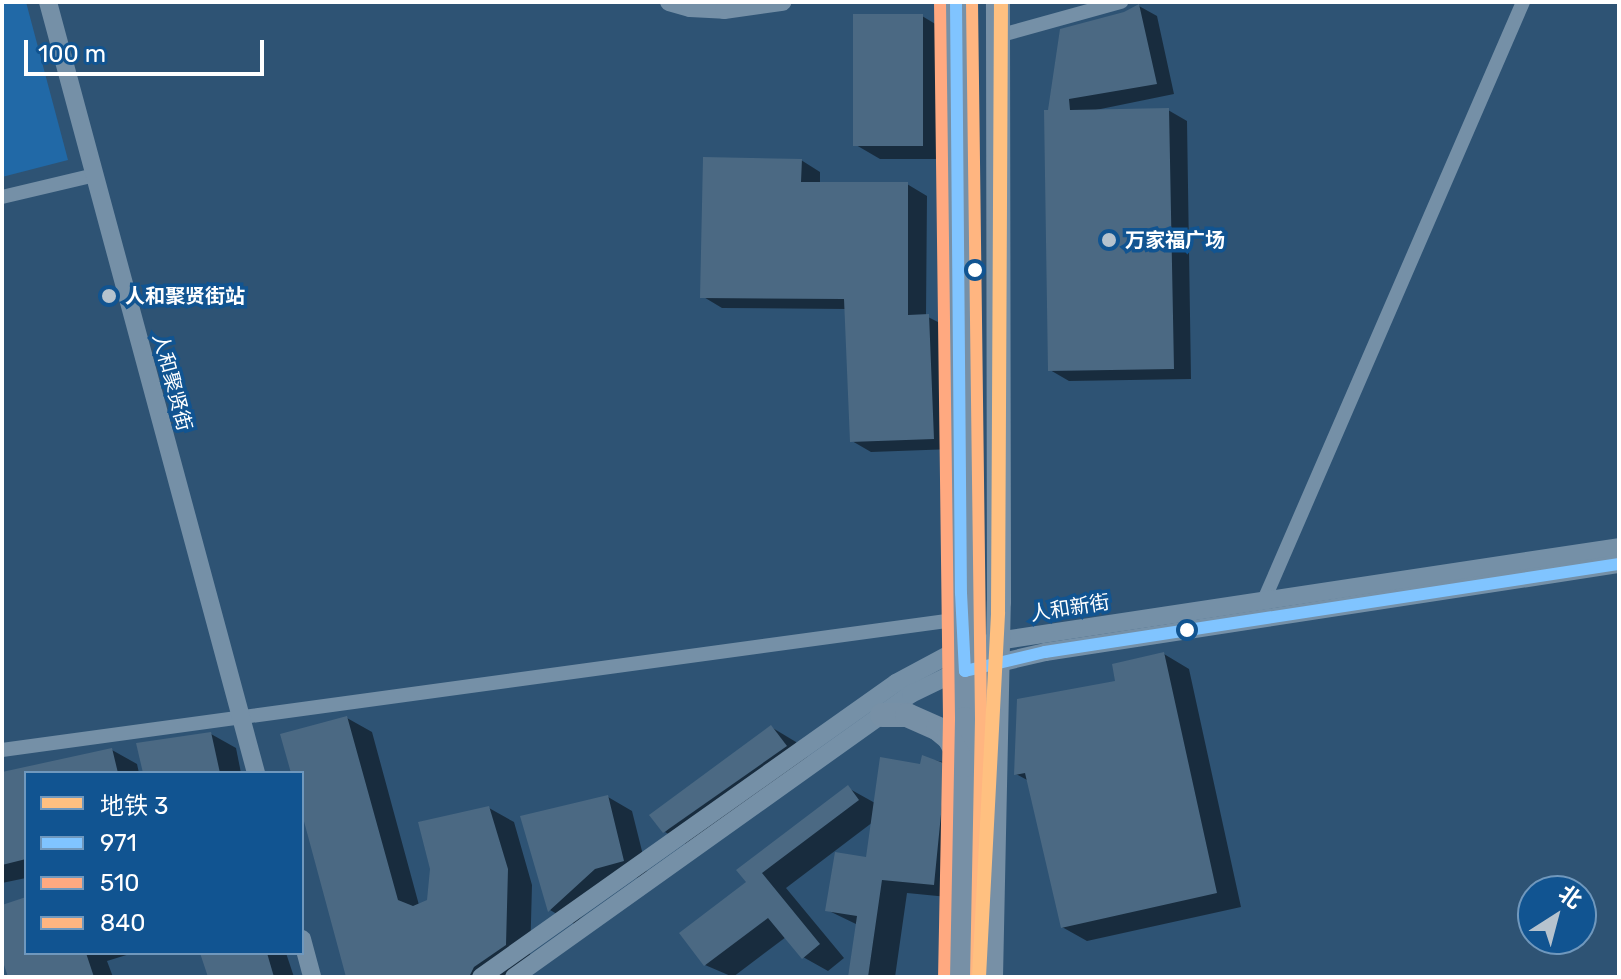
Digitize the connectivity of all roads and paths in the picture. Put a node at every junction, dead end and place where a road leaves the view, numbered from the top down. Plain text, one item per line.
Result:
1 (48, 2) edge
2 (669, 2) edge
3 (782, 2) edge
4 (956, 2) edge
5 (998, 2) edge
6 (1121, 2) edge
7 (1523, 2) edge
8 (998, 36) junction
9 (95, 175) junction
10 (2, 197) edge
11 (999, 424) junction
12 (959, 425) junction
13 (1619, 547) edge
14 (1619, 564) edge
15 (1264, 600) junction
16 (961, 619) junction
17 (997, 652) junction
18 (964, 660) junction
19 (882, 715) junction
20 (241, 717) junction
21 (2, 750) edge
22 (964, 765) junction
23 (255, 771) edge
24 (304, 947) edge
25 (312, 977) edge
26 (481, 977) edge
27 (514, 977) edge
28 (960, 977) edge
29 (991, 977) edge

1 - 9 street, 人和聚贤街
2 - 3 street
4 - 12 highway
5 - 8 highway
6 - 8 street
7 - 15 street
8 - 11 highway
9 - 10 street
9 - 20 street, 人和聚贤街
11 - 12 highway
11 - 17 highway
12 - 16 highway
13 - 15 street, 人和新街
14 - 17 street, 人和新街
15 - 17 street, 人和新街
16 - 18 highway
16 - 20 street
17 - 18 street, 人和新街
17 - 29 highway
18 - 19 street, 人和新街
18 - 22 highway
18 - 26 street, 人和新街
19 - 22 highway
19 - 27 street, 人和新街
20 - 21 street
20 - 23 street, 人和聚贤街
22 - 28 highway
24 - 25 street

